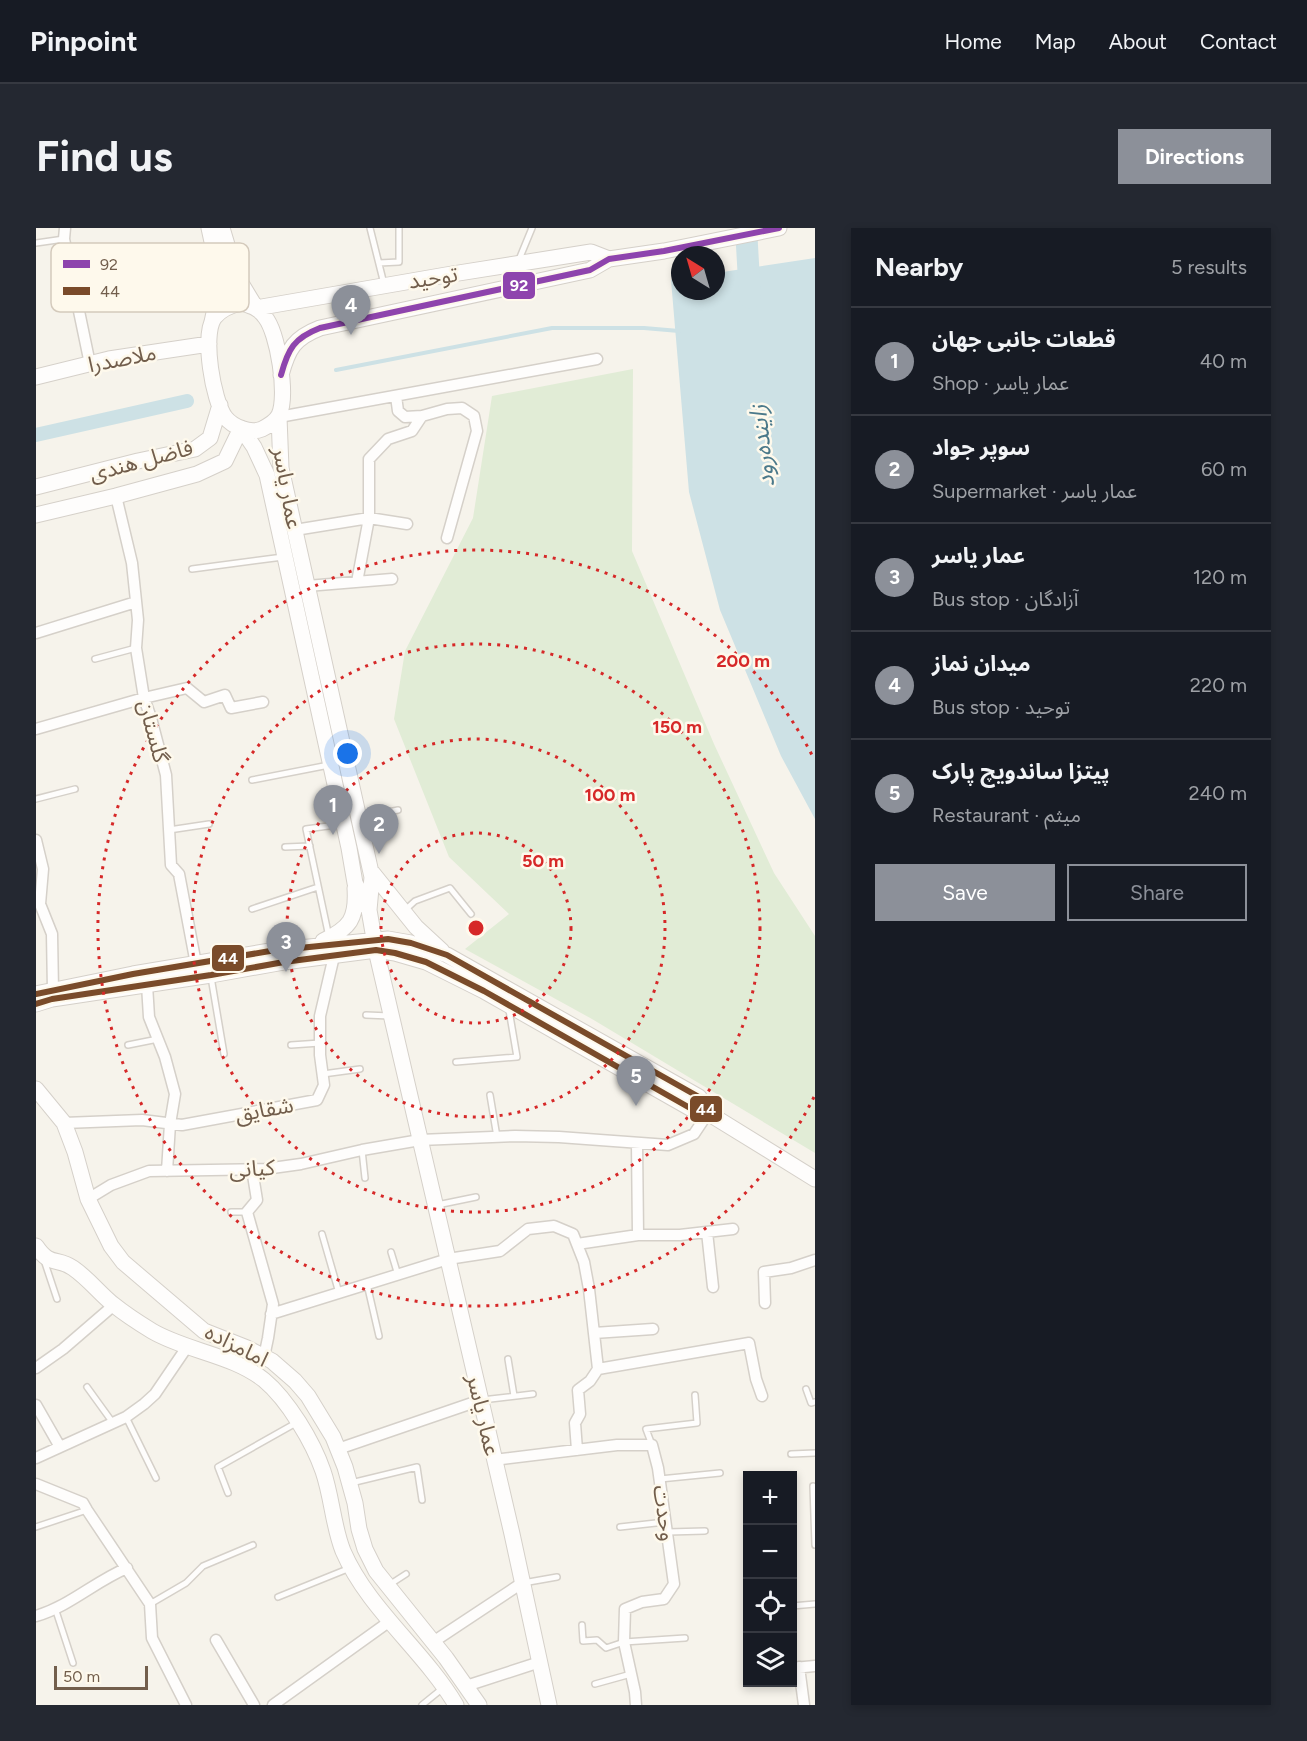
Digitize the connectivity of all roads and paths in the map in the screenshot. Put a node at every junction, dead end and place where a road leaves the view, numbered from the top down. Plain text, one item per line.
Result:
1 (209, 228) edge
2 (222, 228) edge
3 (370, 228) edge
4 (399, 228) edge
5 (532, 228) edge
6 (779, 228) edge
7 (65, 234) edge
8 (36, 243) edge
9 (213, 243) edge
10 (226, 243) edge
11 (609, 259) junction
12 (379, 263) junction
13 (517, 264) junction
14 (385, 285) junction
15 (249, 296) edge
16 (249, 306) edge
17 (256, 308) junction
18 (80, 312) edge
19 (214, 312) edge
20 (221, 312) edge
21 (211, 328) junction
22 (209, 344) junction
23 (597, 359) dead end
24 (90, 364) junction
25 (281, 375) junction
26 (36, 377) edge
27 (396, 396) junction
28 (220, 405) junction
29 (422, 416) junction
30 (279, 417) junction
31 (241, 428) junction
32 (36, 487) edge
33 (116, 496) junction
34 (36, 515) edge
35 (369, 518) junction
36 (407, 524) dead end
37 (295, 530) junction
38 (447, 538) dead end
39 (285, 556) junction
40 (192, 569) dead end
41 (392, 579) dead end
42 (357, 582) junction
43 (307, 586) junction
44 (136, 602) junction
45 (36, 633) edge
46 (136, 648) junction
47 (95, 659) dead end
48 (144, 698) junction
49 (263, 702) dead end
50 (36, 729) edge
51 (331, 765) junction
52 (252, 780) dead end
53 (75, 789) dead end
54 (36, 799) edge
55 (398, 810) dead end
56 (351, 821) junction
57 (209, 824) dead end
58 (169, 830) junction
59 (36, 840) edge
60 (309, 846) junction
61 (285, 847) dead end
62 (38, 859) edge
63 (370, 870) junction
64 (355, 883) junction
65 (318, 887) junction
66 (252, 909) dead end
67 (369, 910) junction
68 (403, 912) junction
69 (471, 914) dead end
70 (329, 938) junction
71 (375, 944) junction
72 (309, 947) junction
73 (447, 955) junction
74 (334, 956) junction
75 (196, 964) junction
76 (211, 975) junction
77 (147, 985) junction
78 (53, 991) junction
79 (36, 994) edge
80 (36, 1004) edge
81 (508, 1005) junction
82 (366, 1015) dead end
83 (392, 1017) junction
84 (158, 1039) junction
85 (320, 1043) junction
86 (128, 1045) dead end
87 (291, 1045) dead end
88 (224, 1054) dead end
89 (456, 1062) dead end
90 (360, 1070) dead end
91 (323, 1074) junction
92 (36, 1089) edge
93 (490, 1095) dead end
94 (708, 1113) junction
95 (64, 1123) junction
96 (170, 1124) junction
97 (497, 1137) junction
98 (420, 1140) junction
99 (638, 1143) junction
100 (362, 1150) junction
101 (252, 1169) junction
102 (168, 1171) junction
103 (365, 1178) dead end
104 (815, 1179) edge
105 (476, 1197) dead end
106 (88, 1199) junction
107 (435, 1206) junction
108 (231, 1212) dead end
109 (247, 1212) junction
110 (733, 1229) dead end
111 (707, 1232) junction
112 (322, 1234) dead end
113 (638, 1235) junction
114 (577, 1244) junction
115 (39, 1251) edge
116 (391, 1252) dead end
117 (448, 1259) junction
118 (815, 1260) edge
119 (398, 1275) junction
120 (367, 1284) junction
121 (713, 1287) dead end
122 (339, 1293) junction
123 (57, 1299) dead end
124 (765, 1303) dead end
125 (114, 1305) junction
126 (270, 1314) junction
127 (652, 1329) dead end
128 (594, 1333) junction
129 (378, 1336) dead end
130 (187, 1347) junction
131 (264, 1357) junction
132 (508, 1359) dead end
133 (36, 1368) edge
134 (598, 1370) junction
135 (87, 1387) dead end
136 (806, 1389) dead end
137 (533, 1394) dead end
138 (695, 1395) dead end
139 (514, 1396) junction
140 (762, 1396) dead end
141 (480, 1400) junction
142 (815, 1402) edge
143 (36, 1406) edge
144 (126, 1417) junction
145 (298, 1422) junction
146 (112, 1423) junction
147 (652, 1445) junction
148 (60, 1447) junction
149 (338, 1449) junction
150 (577, 1450) junction
151 (815, 1453) edge
152 (791, 1454) dead end
153 (36, 1458) edge
154 (494, 1460) junction
155 (720, 1473) dead end
156 (156, 1478) dead end
157 (660, 1479) junction
158 (350, 1483) junction
159 (36, 1484) edge
160 (813, 1486) dead end
161 (228, 1493) dead end
162 (422, 1500) dead end
163 (87, 1509) junction
164 (36, 1527) edge
165 (620, 1527) dead end
166 (667, 1527) junction
167 (705, 1531) dead end
168 (253, 1545) dead end
169 (815, 1545) edge
170 (351, 1567) junction
171 (127, 1568) junction
172 (406, 1574) dead end
173 (557, 1577) dead end
174 (522, 1583) junction
175 (388, 1586) junction
176 (278, 1597) dead end
177 (150, 1604) junction
178 (815, 1604) edge
179 (797, 1606) edge
180 (55, 1608) junction
181 (36, 1616) edge
182 (390, 1621) junction
183 (582, 1625) dead end
184 (685, 1638) dead end
185 (216, 1640) dead end
186 (433, 1642) junction
187 (624, 1642) junction
188 (540, 1662) junction
189 (72, 1663) dead end
190 (815, 1666) edge
191 (797, 1667) edge
192 (797, 1672) edge
193 (631, 1674) junction
194 (595, 1684) dead end
195 (466, 1686) junction
196 (445, 1687) junction
197 (186, 1705) edge
198 (254, 1705) edge
199 (273, 1705) edge
200 (422, 1705) edge
201 (456, 1705) edge
202 (478, 1705) edge
203 (549, 1705) edge
204 (636, 1705) edge
205 (804, 1705) edge

1 - 9 main road
2 - 10 main road
3 - 12 lane
4 - 12 lane
5 - 13 lane
6 - 11 main road, توحید
7 - 8 lane
11 - 13 main road, توحید
11 - 25 main road, توحید
12 - 14 lane
13 - 14 main road, توحید
14 - 17 main road, توحید
15 - 17 main road
16 - 17 main road
17 - 25 main road
18 - 24 street
19 - 21 main road
20 - 21 main road
21 - 22 main road
22 - 24 main road, ملاصدرا
22 - 28 main road
23 - 27 street
24 - 26 main road, ملاصدرا
25 - 30 main road
27 - 29 street
27 - 30 street
28 - 31 main road
28 - 32 main road, فاضل هندی
29 - 35 street
29 - 38 street
30 - 31 main road
30 - 37 main road, عمار یاسر
31 - 33 main road
31 - 39 main road, عمار یاسر
33 - 34 main road
33 - 44 street, گلستان
35 - 36 street
35 - 37 street
35 - 42 street
37 - 43 main road, عمار یاسر
39 - 40 lane
39 - 51 main road, عمار یاسر
41 - 42 street
42 - 43 street
43 - 56 main road, عمار یاسر
44 - 45 street
44 - 46 street, گلستان
46 - 47 lane
46 - 48 street, گلستان
48 - 49 street
48 - 50 street
48 - 58 street, گلستان
51 - 52 lane
51 - 56 main road, عمار یاسر
53 - 54 lane
55 - 56 lane
56 - 60 lane
56 - 63 main road, عمار یاسر
56 - 64 main road, عمار یاسر
57 - 58 lane
58 - 75 street, گلستان
59 - 62 street
60 - 61 lane
60 - 65 lane
62 - 78 street
63 - 67 main road, عمار یاسر
63 - 68 main road
64 - 67 main road, عمار یاسر
64 - 70 main road
65 - 66 lane
65 - 70 lane
67 - 71 main road, عمار یاسر
68 - 69 lane
68 - 73 main road
70 - 72 main road
71 - 72 main road
71 - 73 main road
71 - 74 main road
71 - 81 main road
71 - 83 main road, عمار یاسر
72 - 75 main road
73 - 94 main road
74 - 76 main road
74 - 85 street, شقایق
75 - 78 main road
76 - 77 main road
76 - 88 lane
77 - 80 main road
77 - 84 street
78 - 79 main road
81 - 89 lane
81 - 94 main road
82 - 83 lane
83 - 98 main road, عمار یاسر
84 - 86 lane
84 - 96 street
85 - 87 lane
85 - 91 street, شقایق
90 - 91 lane
91 - 96 street, شقایق
92 - 95 main road, امامزاده
93 - 97 lane
94 - 99 street, کیانی
94 - 104 main road
95 - 96 street, شقایق
95 - 106 main road, امامزاده
96 - 102 street
97 - 98 street, کیانی
97 - 99 street, کیانی
98 - 100 street, کیانی
98 - 107 main road, عمار یاسر
99 - 113 street
100 - 101 street, کیانی
100 - 103 lane
101 - 102 street, کیانی
101 - 109 street
102 - 106 street, کیانی
105 - 107 lane
106 - 131 main road, امامزاده
107 - 117 main road, عمار یاسر
108 - 109 lane
109 - 126 street
110 - 111 street
111 - 113 street
111 - 121 street
112 - 122 lane
113 - 114 street
114 - 117 street
114 - 128 street
115 - 123 lane
115 - 125 main road, امامزاده
116 - 119 lane
117 - 119 street
117 - 141 main road, عمار یاسر
118 - 124 street
119 - 120 street
120 - 122 street
120 - 129 lane
122 - 126 street
125 - 130 main road, امامزاده
125 - 133 street
126 - 131 street
127 - 128 street
128 - 134 street
130 - 144 street
130 - 145 main road, امامزاده
131 - 149 main road, امامزاده
132 - 139 lane
134 - 140 street
134 - 150 street
135 - 146 lane
136 - 142 lane
137 - 139 lane
138 - 147 lane
139 - 141 lane
141 - 149 street
141 - 154 main road, عمار یاسر
143 - 148 street
144 - 146 street
144 - 156 lane
145 - 161 lane
145 - 170 main road, امامزاده
146 - 148 street
147 - 150 street
147 - 157 street, وحدت
148 - 153 street
149 - 158 main road, امامزاده
150 - 154 street
151 - 152 lane
154 - 174 main road, عمار یاسر
155 - 157 lane
157 - 166 street, وحدت
158 - 162 lane
158 - 175 main road, امامزاده
159 - 163 street
160 - 169 lane
163 - 164 lane
163 - 171 street
165 - 166 lane
166 - 167 lane
166 - 187 street, وحدت
168 - 177 lane
170 - 176 lane
170 - 182 main road, امامزاده
171 - 177 street
171 - 180 street
172 - 175 lane
173 - 174 lane
174 - 186 street
174 - 188 main road, عمار یاسر
175 - 186 main road, امامزاده
177 - 197 street
178 - 179 lane
180 - 181 street
180 - 189 lane
182 - 196 main road, امامزاده
182 - 199 street
183 - 187 lane
184 - 187 lane
185 - 198 street
186 - 195 main road, امامزاده
187 - 193 street, وحدت
188 - 195 street
188 - 203 main road, عمار یاسر
190 - 191 street
192 - 205 street
193 - 194 lane
193 - 204 street, وحدت
195 - 202 main road, امامزاده
196 - 200 lane
196 - 201 main road, امامزاده

